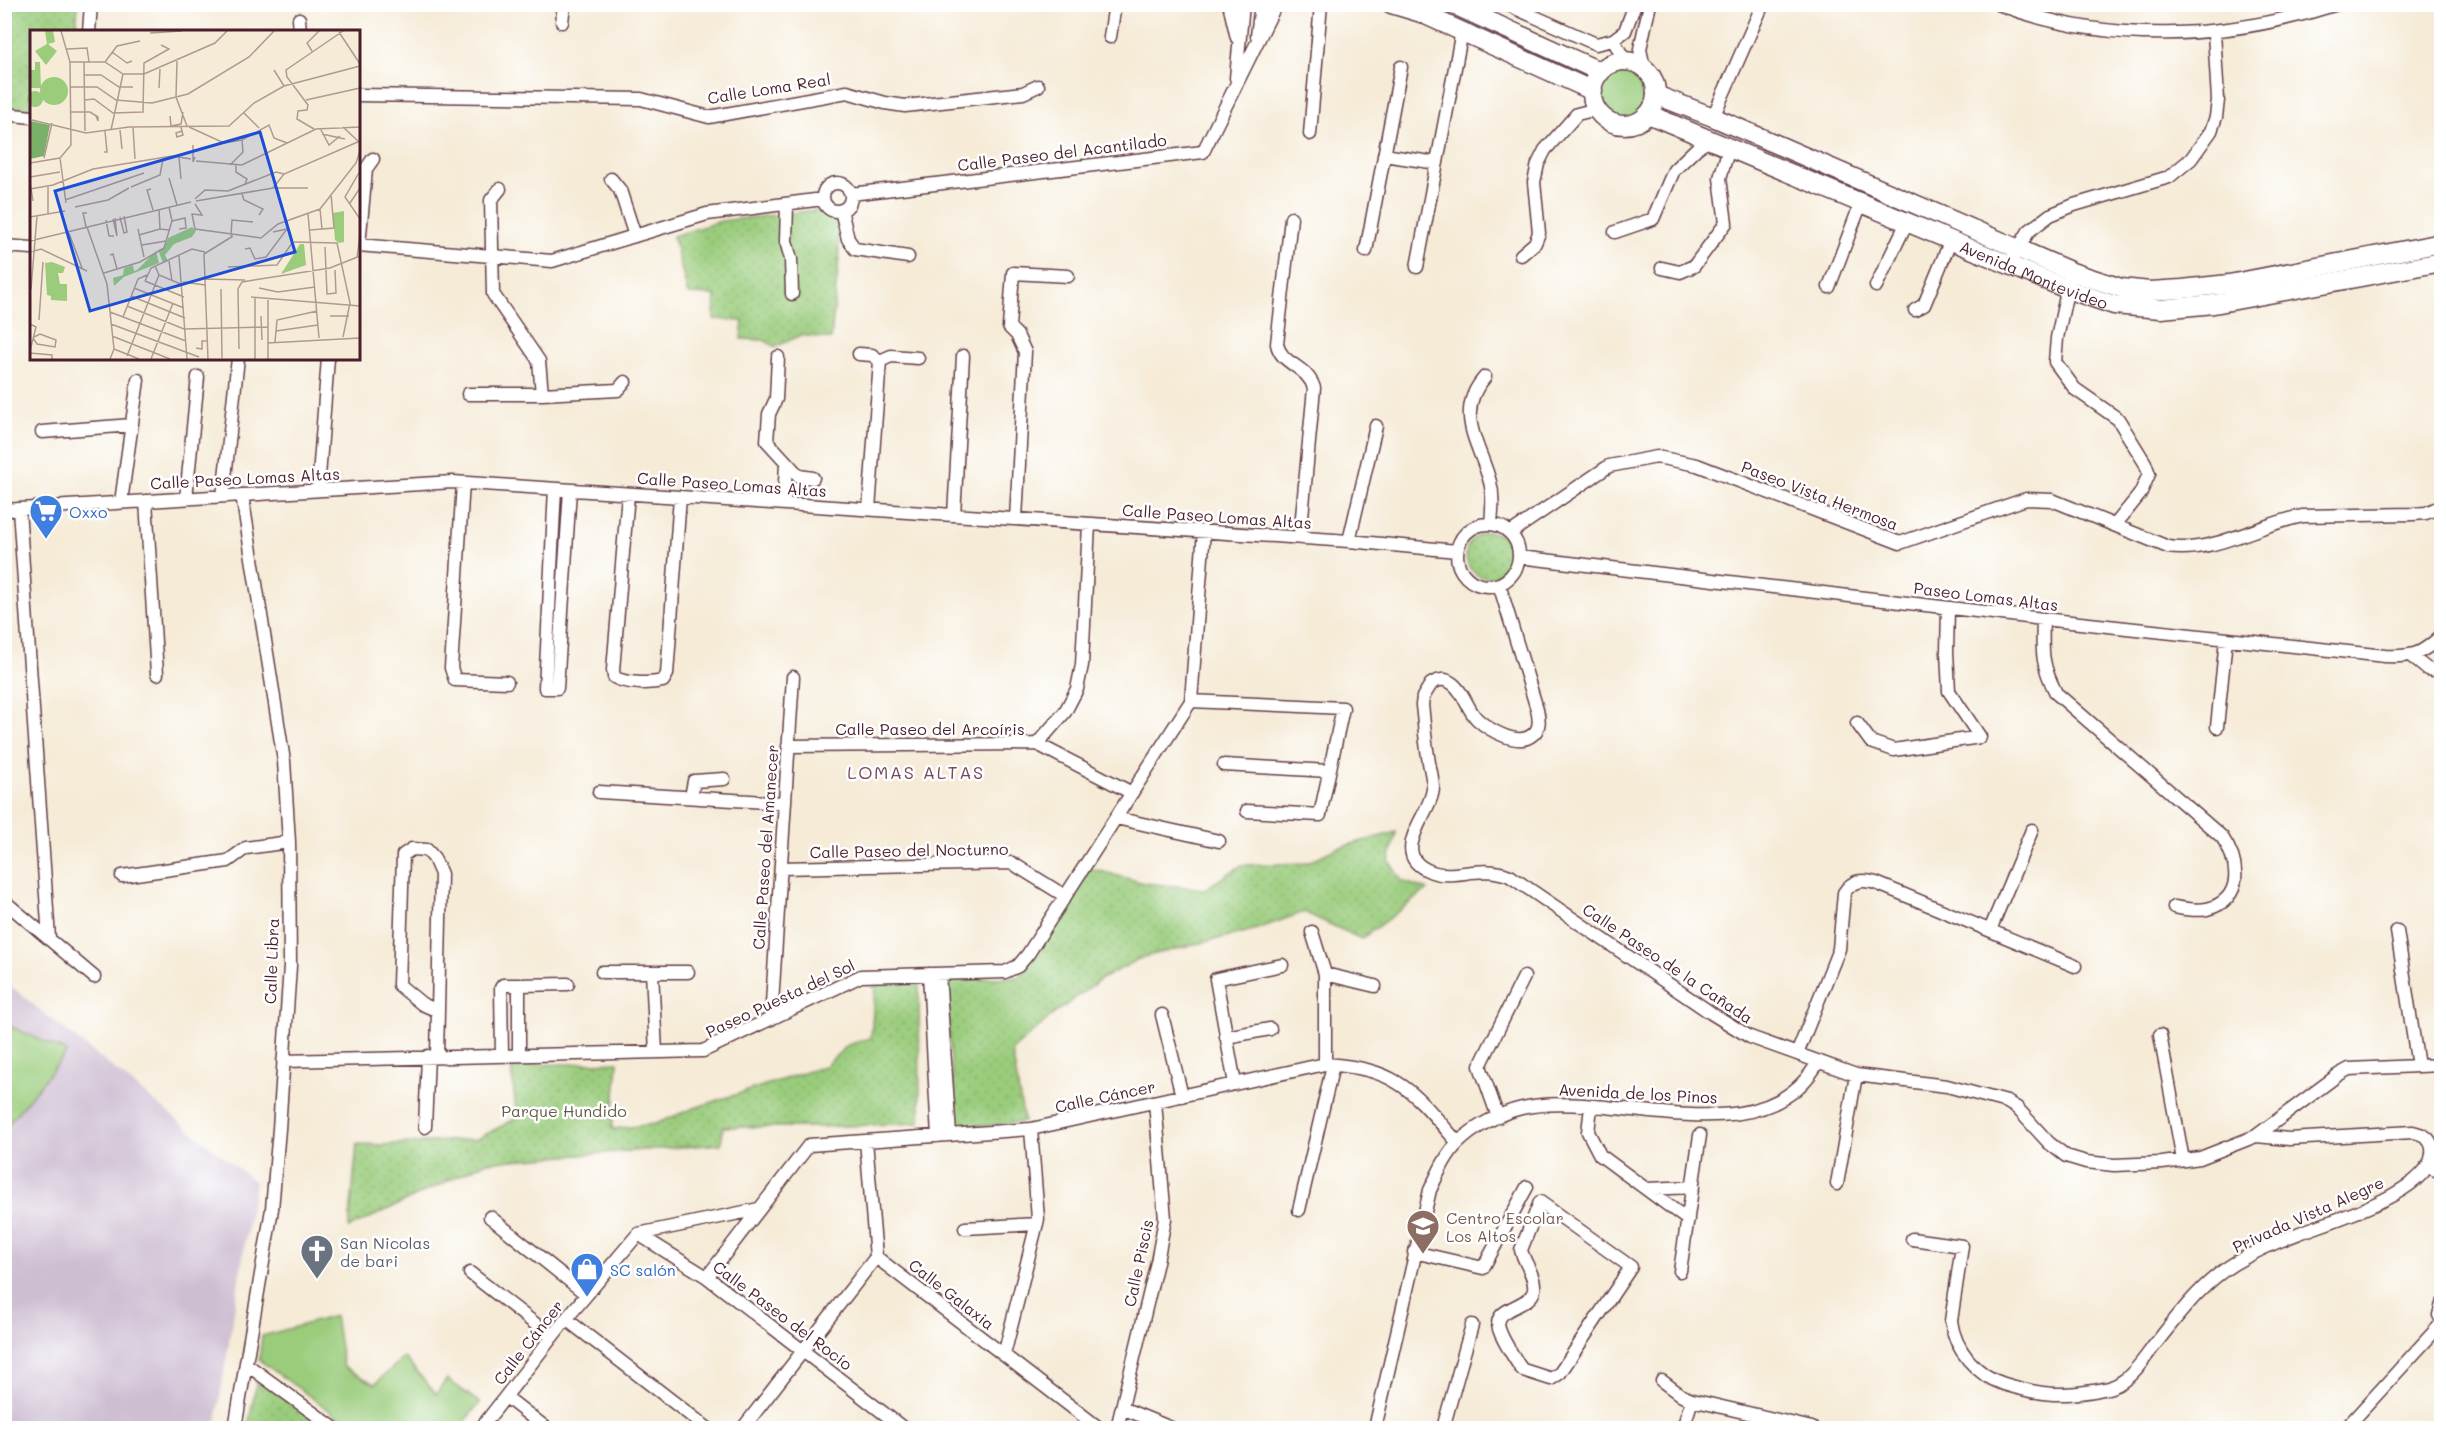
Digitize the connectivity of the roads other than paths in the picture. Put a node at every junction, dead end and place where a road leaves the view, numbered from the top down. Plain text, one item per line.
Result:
1 (91, 4) edge
2 (564, 4) edge
3 (1115, 4) edge
4 (1229, 4) edge
5 (1243, 4) edge
6 (1261, 4) edge
7 (1276, 4) edge
8 (1321, 4) edge
9 (1391, 4) edge
10 (1506, 4) edge
11 (1650, 4) edge
12 (1763, 4) edge
13 (1998, 4) edge
14 (2337, 4) edge
15 (1460, 6) edge
16 (1634, 7) dead end
17 (562, 22) dead end
18 (89, 30) edge
19 (1462, 31) junction
20 (2214, 32) junction
21 (1110, 37) dead end
22 (1613, 40) junction
23 (1256, 46) junction
24 (1239, 48) junction
25 (1626, 62) junction
26 (1401, 67) dead end
27 (1644, 68) junction
28 (1601, 72) junction
29 (1235, 85) junction
30 (1038, 86) dead end
31 (1593, 91) junction
32 (360, 95) edge
33 (1656, 95) junction
34 (1597, 109) junction
35 (4, 114) edge
36 (1648, 114) junction
37 (30, 117) edge
38 (1713, 117) junction
39 (1310, 134) dead end
40 (1710, 140) junction
41 (1729, 148) junction
42 (1384, 155) junction
43 (373, 159) dead end
44 (1437, 163) junction
45 (611, 179) dead end
46 (500, 189) dead end
47 (851, 194) junction
48 (823, 199) junction
49 (1861, 203) junction
50 (787, 204) junction
51 (841, 210) junction
52 (1291, 218) dead end
53 (1907, 222) junction
54 (1615, 232) dead end
55 (360, 234) edge
56 (634, 236) junction
57 (1951, 240) junction
58 (2442, 243) edge
59 (360, 245) edge
60 (4, 246) edge
61 (30, 248) edge
62 (1366, 251) dead end
63 (1521, 255) dead end
64 (492, 256) junction
65 (2013, 256) junction
66 (908, 258) dead end
67 (2442, 262) edge
68 (2387, 263) junction
69 (1417, 267) dead end
70 (1662, 268) dead end
71 (1068, 276) dead end
72 (2069, 280) junction
73 (1876, 286) dead end
74 (1829, 287) dead end
75 (792, 294) dead end
76 (1915, 310) dead end
77 (859, 354) dead end
78 (963, 356) dead end
79 (778, 357) dead end
80 (918, 358) dead end
81 (238, 360) edge
82 (328, 360) edge
83 (880, 361) junction
84 (198, 377) dead end
85 (1485, 377) dead end
86 (138, 380) dead end
87 (625, 382) dead end
88 (468, 394) dead end
89 (542, 394) junction
90 (132, 425) junction
91 (1376, 426) dead end
92 (42, 432) dead end
93 (786, 463) junction
94 (813, 478) dead end
95 (463, 483) junction
96 (555, 489) junction
97 (318, 490) junction
98 (570, 490) junction
99 (628, 494) junction
100 (242, 495) junction
101 (223, 496) junction
102 (680, 497) junction
103 (186, 498) junction
104 (146, 501) junction
105 (121, 502) junction
106 (784, 504) junction
107 (2442, 506) edge
108 (19, 509) junction
109 (869, 509) junction
110 (4, 510) edge
111 (954, 515) junction
112 (1016, 519) junction
113 (1089, 524) junction
114 (1491, 524) junction
115 (2115, 525) junction
116 (1204, 531) junction
117 (1510, 532) junction
118 (1300, 538) junction
119 (1349, 541) junction
120 (1457, 551) junction
121 (1519, 557) junction
122 (1499, 584) junction
123 (1948, 608) junction
124 (2043, 620) junction
125 (2442, 635) edge
126 (2226, 639) junction
127 (2411, 656) junction
128 (2442, 671) edge
129 (157, 674) dead end
130 (793, 677) dead end
131 (507, 682) dead end
132 (1191, 701) junction
133 (1857, 723) dead end
134 (2217, 727) dead end
135 (1037, 744) junction
136 (788, 746) junction
137 (1224, 765) dead end
138 (1329, 771) junction
139 (724, 779) dead end
140 (599, 792) dead end
141 (1132, 794) junction
142 (691, 797) junction
143 (785, 802) junction
144 (1247, 811) dead end
145 (1116, 818) junction
146 (2032, 830) dead end
147 (1219, 841) dead end
148 (289, 842) junction
149 (781, 868) junction
150 (122, 876) dead end
151 (1065, 896) junction
152 (4, 901) edge
153 (2174, 907) dead end
154 (1990, 930) junction
155 (2397, 931) dead end
156 (1312, 932) dead end
157 (49, 938) junction
158 (1282, 965) dead end
159 (2075, 966) dead end
160 (602, 972) dead end
161 (652, 972) junction
162 (688, 972) dead end
163 (934, 974) junction
164 (1325, 974) junction
165 (94, 977) dead end
166 (1524, 977) dead end
167 (568, 984) dead end
168 (519, 985) junction
169 (1376, 986) dead end
170 (436, 1010) junction
171 (1162, 1015) dead end
172 (771, 1019) junction
173 (1270, 1029) dead end
174 (2160, 1035) dead end
175 (1227, 1037) junction
176 (656, 1052) junction
177 (519, 1054) junction
178 (1797, 1054) junction
179 (502, 1055) junction
180 (432, 1056) junction
181 (283, 1061) junction
182 (1818, 1062) junction
183 (1329, 1065) junction
184 (2442, 1065) edge
185 (2418, 1066) junction
186 (1856, 1076) junction
187 (1235, 1084) junction
188 (1182, 1096) junction
189 (1155, 1102) junction
190 (1591, 1107) junction
191 (1498, 1117) junction
192 (425, 1127) dead end
193 (1031, 1129) junction
194 (944, 1135) junction
195 (1700, 1136) dead end
196 (2256, 1136) junction
197 (866, 1141) junction
198 (1458, 1143) junction
199 (2183, 1160) junction
200 (2427, 1166) junction
201 (2442, 1173) edge
202 (1836, 1184) dead end
203 (1527, 1187) dead end
204 (1694, 1188) junction
205 (1647, 1189) junction
206 (1543, 1202) joint
207 (759, 1209) junction
208 (1299, 1210) dead end
209 (490, 1217) dead end
210 (1688, 1220) junction
211 (1037, 1224) junction
212 (965, 1228) dead end
213 (638, 1234) junction
214 (1911, 1239) dead end
215 (1414, 1252) junction
216 (876, 1257) junction
217 (1680, 1271) dead end
218 (470, 1273) dead end
219 (707, 1277) junction
220 (586, 1294) junction
221 (2442, 1304) edge
222 (566, 1319) junction
223 (2442, 1322) edge
224 (1472, 1325) dead end
225 (552, 1337) junction
226 (803, 1351) junction
227 (1004, 1355) junction
228 (246, 1364) junction
229 (1662, 1381) dead end
230 (506, 1397) junction
231 (1692, 1400) junction
232 (1122, 1408) junction
233 (235, 1428) edge
234 (334, 1428) edge
235 (481, 1428) edge
236 (546, 1428) edge
237 (707, 1428) edge
238 (743, 1428) edge
239 (903, 1428) edge
240 (1099, 1428) edge
241 (1117, 1428) edge
242 (1171, 1428) edge
243 (1375, 1428) edge
244 (1443, 1428) edge
245 (1683, 1428) edge
246 (1812, 1428) edge
247 (2346, 1428) edge

1 - 18 street
2 - 17 street
3 - 21 street
4 - 24 street, Calle Paseo del Acantilado
5 - 24 street, Calle Paseo del Acantilado
6 - 23 street, Calle Paseo del Acantilado
7 - 23 street, Calle Paseo del Acantilado
8 - 39 street
9 - 19 street
10 - 22 street
11 - 27 street
12 - 38 street
13 - 20 street
14 - 20 street
15 - 28 street
16 - 22 street
19 - 31 street
19 - 44 street
20 - 65 street
22 - 25 street
23 - 29 street, Calle Paseo del Acantilado
24 - 29 street, Calle Paseo del Acantilado
25 - 27 street
25 - 28 street
26 - 42 street
27 - 33 street
28 - 31 street
29 - 47 street, Calle Paseo del Acantilado
30 - 32 street, Calle Loma Real
31 - 34 street
33 - 36 street
33 - 38 street, Avenida Montevideo
34 - 36 street
34 - 63 street
35 - 37 street
36 - 40 street, Avenida Montevideo
38 - 65 street, Avenida Montevideo
40 - 41 street, Avenida Montevideo
40 - 54 street
41 - 49 street, Avenida Montevideo
41 - 70 street
42 - 44 street
42 - 62 street
43 - 55 street
44 - 69 street
45 - 56 street
46 - 64 street
47 - 48 street
47 - 51 street
48 - 50 street
48 - 51 street
49 - 53 street, Avenida Montevideo
49 - 74 street
50 - 56 street
50 - 75 street
51 - 66 street
52 - 118 street
53 - 57 street, Avenida Montevideo
53 - 73 street
56 - 64 street
57 - 65 street, Avenida Montevideo
57 - 76 street
58 - 68 street, Avenida Montevideo
59 - 64 street
60 - 61 street
64 - 89 street
65 - 72 street, Avenida Montevideo
67 - 68 street, Avenida Montevideo
68 - 72 street, Avenida Montevideo
71 - 112 street
72 - 115 street
77 - 83 street
78 - 111 street
79 - 93 street
80 - 83 street
81 - 101 street
82 - 97 street
83 - 109 street
84 - 103 street
85 - 114 street
86 - 90 street
87 - 89 street
88 - 89 street
90 - 92 street
90 - 105 street
91 - 119 street
93 - 94 street
93 - 106 street
95 - 96 street, Calle Paseo Lomas Altas
95 - 97 street, Calle Paseo Lomas Altas
95 - 131 street
96 - 98 street, Calle Paseo Lomas Altas
96 - 98 street
97 - 100 street, Calle Paseo Lomas Altas
98 - 99 street, Calle Paseo Lomas Altas
99 - 102 street, Calle Paseo Lomas Altas
99 - 102 street
100 - 101 street, Calle Paseo Lomas Altas
100 - 148 street, Calle Libra
101 - 103 street, Calle Paseo Lomas Altas
102 - 106 street, Calle Paseo Lomas Altas
103 - 104 street, Calle Paseo Lomas Altas
104 - 105 street, Calle Paseo Lomas Altas
104 - 129 street
105 - 108 street, Calle Paseo Lomas Altas
106 - 109 street, Calle Paseo Lomas Altas
107 - 115 street, Paseo Vista Hermosa
108 - 110 street, Calle Paseo Lomas Altas
108 - 157 street
109 - 111 street, Calle Paseo Lomas Altas
111 - 112 street, Calle Paseo Lomas Altas
112 - 113 street, Calle Paseo Lomas Altas
113 - 116 street, Calle Paseo Lomas Altas
113 - 135 street
114 - 117 street
114 - 120 street
115 - 117 street, Paseo Vista Hermosa
116 - 118 street, Calle Paseo Lomas Altas
116 - 132 street, Paseo Puesta del Sol
117 - 121 street
118 - 119 street, Calle Paseo Lomas Altas
119 - 120 street, Calle Paseo Lomas Altas
120 - 122 street
121 - 122 street
121 - 123 street, Paseo Lomas Altas
122 - 178 street, Calle Paseo de la Cañada
123 - 124 street, Paseo Lomas Altas
123 - 133 street
124 - 126 street, Paseo Lomas Altas
124 - 153 street
125 - 127 street
126 - 127 street, Paseo Lomas Altas
126 - 134 street
127 - 128 street
130 - 136 street, Calle Paseo del Amanecer
132 - 138 street
132 - 141 street, Paseo Puesta del Sol
135 - 136 street, Calle Paseo del Arcoíris
135 - 141 street, Calle Paseo del Arcoíris
136 - 143 street, Calle Paseo del Amanecer
137 - 138 street
138 - 144 street
139 - 142 street
140 - 142 street
141 - 145 street, Paseo Puesta del Sol
142 - 143 street
143 - 149 street, Calle Paseo del Amanecer
145 - 147 street
145 - 151 street, Paseo Puesta del Sol
146 - 154 street
148 - 150 street
148 - 181 street, Calle Libra
149 - 151 street, Calle Paseo del Nocturno
149 - 172 street, Calle Paseo del Amanecer
151 - 163 street, Paseo Puesta del Sol
152 - 157 street
154 - 159 street
154 - 178 street
155 - 185 street
156 - 164 street
157 - 165 street
158 - 175 street
160 - 161 street
161 - 162 street
161 - 176 street
163 - 172 street, Paseo Puesta del Sol
163 - 194 street
164 - 169 street
164 - 183 street
166 - 191 street
167 - 168 street
168 - 177 street
168 - 179 street
170 - 170 street
170 - 180 street
171 - 188 street
172 - 176 street, Paseo Puesta del Sol
173 - 175 street
174 - 199 street
175 - 187 street
176 - 177 street, Paseo Puesta del Sol
177 - 179 street, Paseo Puesta del Sol
178 - 182 street, Calle Paseo de la Cañada
179 - 180 street, Paseo Puesta del Sol
180 - 181 street, Paseo Puesta del Sol
180 - 192 street
181 - 228 street, Calle Libra
182 - 186 street, Calle Paseo de la Cañada
182 - 190 street, Avenida de los Pinos
183 - 187 street, Calle Cáncer
183 - 198 street, Calle Cáncer
183 - 208 street
184 - 185 street, Calle Paseo de la Cañada
185 - 196 street, Calle Paseo de la Cañada
186 - 199 street, Calle Paseo de la Cañada
186 - 202 street
187 - 188 street, Calle Cáncer
188 - 189 street, Calle Cáncer
189 - 193 street, Calle Cáncer
189 - 232 street, Calle Piscis
190 - 191 street, Avenida de los Pinos
190 - 205 street
191 - 198 street, Avenida de los Pinos
193 - 194 street, Calle Cáncer
193 - 211 street
194 - 197 street, Calle Cáncer
195 - 204 street
196 - 199 street, Calle Paseo de la Cañada
196 - 200 street
197 - 207 street, Calle Cáncer
197 - 216 street
198 - 215 street, Avenida de los Pinos
200 - 201 street
200 - 214 street, Privada Vista Alegre
203 - 215 street
204 - 205 street
204 - 210 street
205 - 210 street
206 - 206 street
207 - 213 street
207 - 219 street, Calle Cáncer
209 - 220 street
210 - 217 street
211 - 212 street
211 - 227 street
213 - 219 street, Calle Paseo del Rocío
213 - 220 street, Calle Cáncer
215 - 243 street, Avenida de los Pinos
216 - 226 street
216 - 227 street, Calle Galaxia
218 - 225 street
219 - 226 street, Calle Paseo del Rocío
220 - 222 street, Calle Cáncer
221 - 223 street
222 - 225 street, Calle Cáncer
222 - 237 street
223 - 247 street
224 - 244 street
225 - 230 street, Calle Cáncer
226 - 238 street
226 - 239 street, Calle Paseo del Rocío
227 - 240 street, Calle Galaxia
228 - 233 street, Calle Libra
228 - 234 street
229 - 231 street
230 - 235 street, Calle Cáncer
230 - 236 street
231 - 245 street
231 - 246 street
232 - 241 street, Calle Piscis
232 - 242 street

